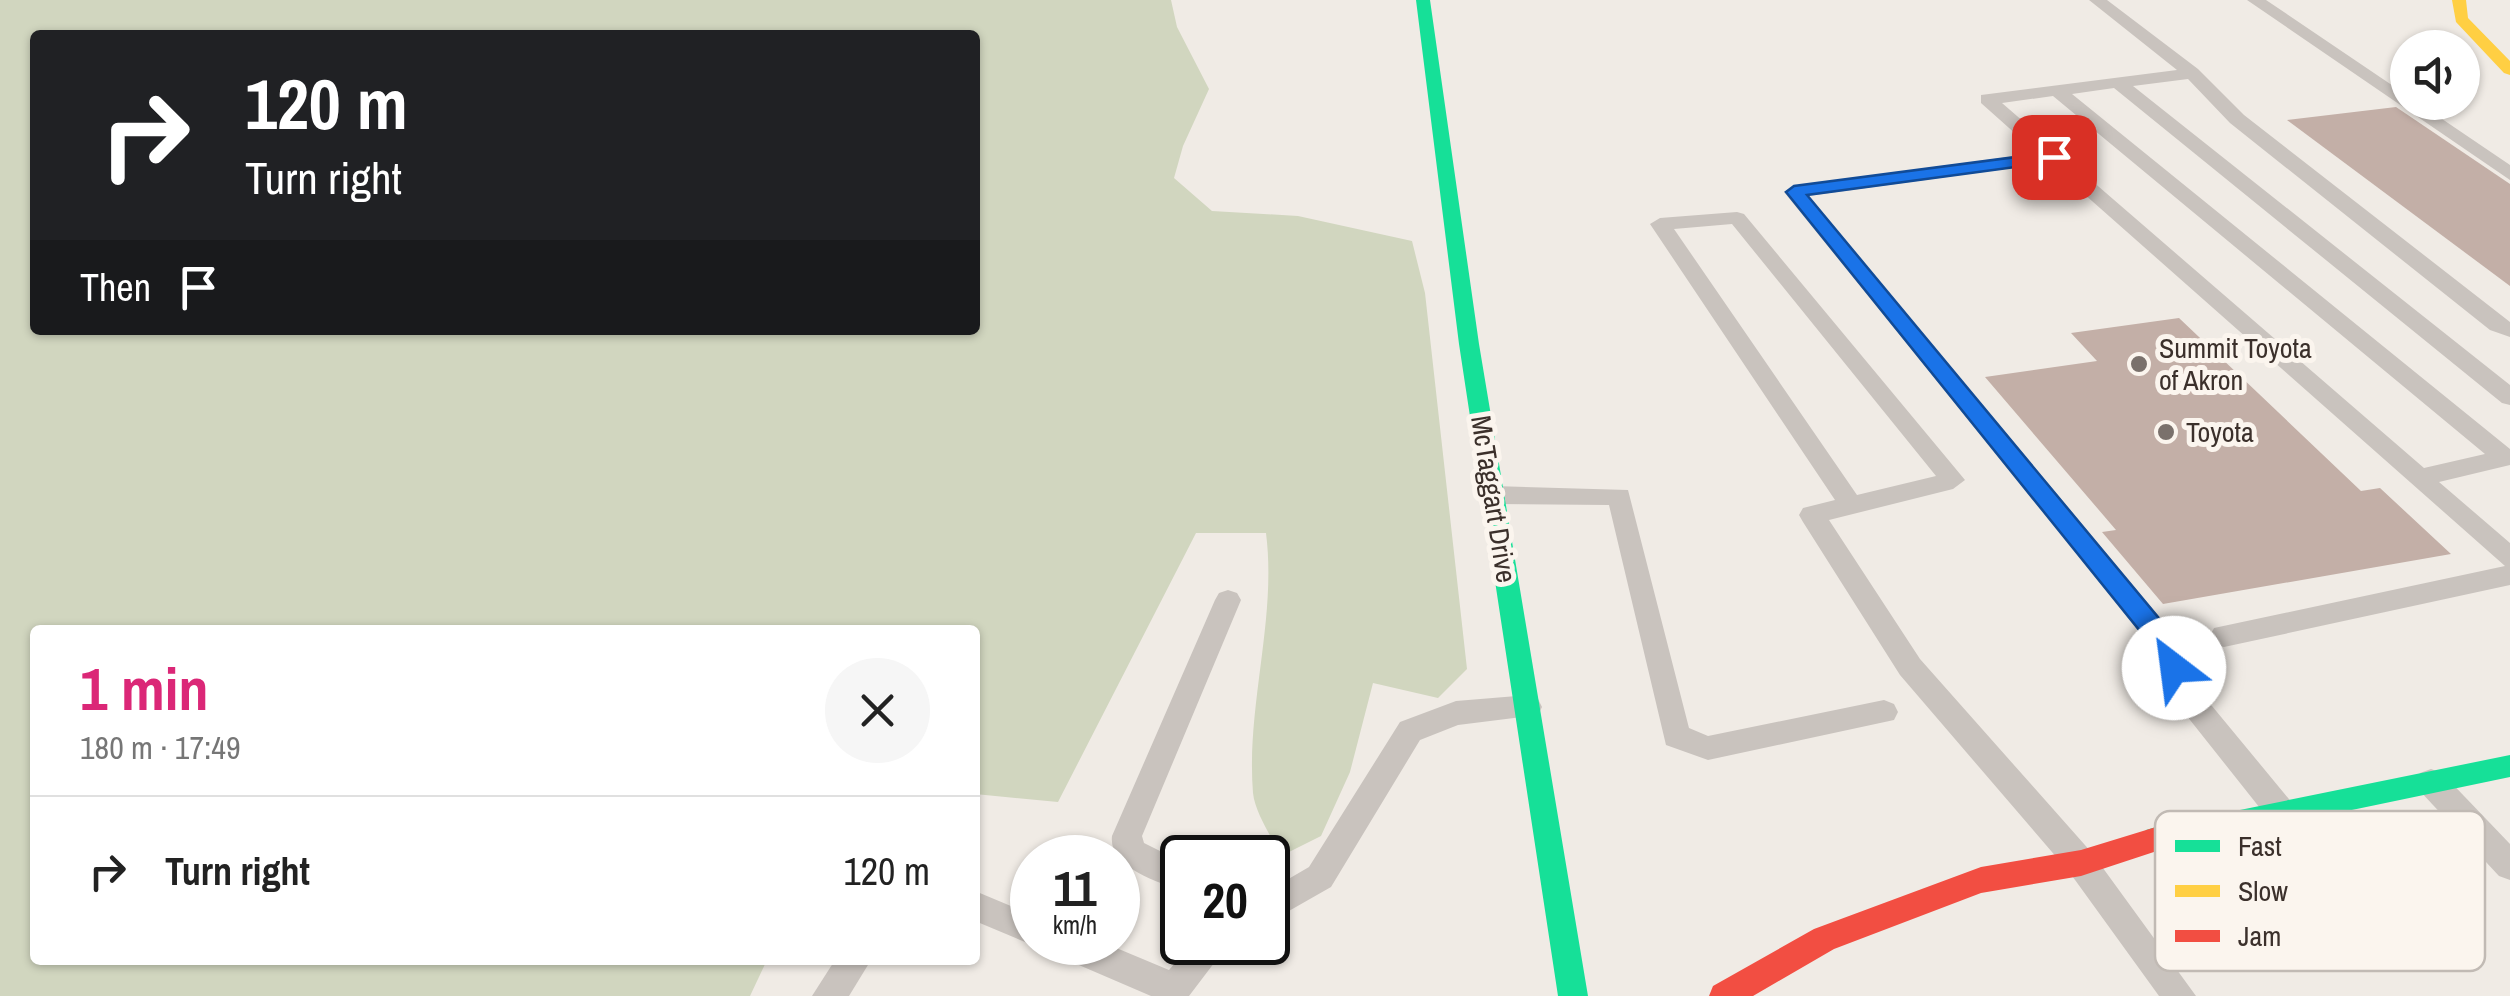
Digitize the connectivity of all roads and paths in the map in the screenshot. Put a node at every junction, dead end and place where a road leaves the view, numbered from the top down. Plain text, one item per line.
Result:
1 (1422, 0) edge
2 (2097, 0) edge
3 (2255, 0) edge
4 (2459, 0) edge
5 (2510, 70) edge
6 (2192, 73) junction
7 (2118, 82) junction
8 (2057, 90) junction
9 (2054, 157) junction
10 (2510, 174) edge
11 (2510, 330) edge
12 (2510, 397) edge
13 (2508, 458) edge
14 (2419, 478) junction
15 (1494, 495) junction
16 (1851, 505) junction
17 (2507, 574) edge
18 (1228, 600) dead end
19 (2224, 636) dead end
20 (1528, 707) junction
21 (1884, 712) dead end
22 (2510, 766) edge
23 (2431, 782) junction
24 (2280, 811) edge
25 (2292, 811) edge
26 (2458, 811) edge
27 (2155, 839) edge
28 (2485, 839) edge
29 (2081, 863) junction
30 (1160, 866) edge
31 (2510, 866) edge
32 (1290, 895) edge
33 (980, 908) edge
34 (1010, 921) edge
35 (2155, 963) edge
36 (851, 965) edge
37 (1113, 965) edge
38 (1194, 965) edge
39 (2161, 971) edge
40 (1171, 992) edge
41 (828, 996) edge
42 (1572, 996) edge
43 (1724, 996) edge
44 (2179, 996) edge

1 - 15 main road, McTaggart Drive
2 - 6 lane
3 - 10 lane
4 - 5 main road
6 - 7 lane
6 - 11 lane
7 - 8 lane
7 - 12 lane
8 - 9 lane
8 - 13 lane
9 - 14 lane
9 - 24 lane
13 - 14 lane
14 - 17 lane
15 - 20 main road, McTaggart Drive
15 - 21 lane
16 - 16 lane
16 - 29 lane
17 - 19 lane
18 - 30 lane
20 - 32 lane
20 - 42 main road, McTaggart Drive
22 - 23 main road
23 - 25 main road
23 - 26 lane
27 - 29 main road
28 - 31 lane
29 - 35 lane
29 - 43 main road
33 - 34 lane
36 - 41 lane
37 - 40 lane
38 - 40 lane
39 - 44 lane

